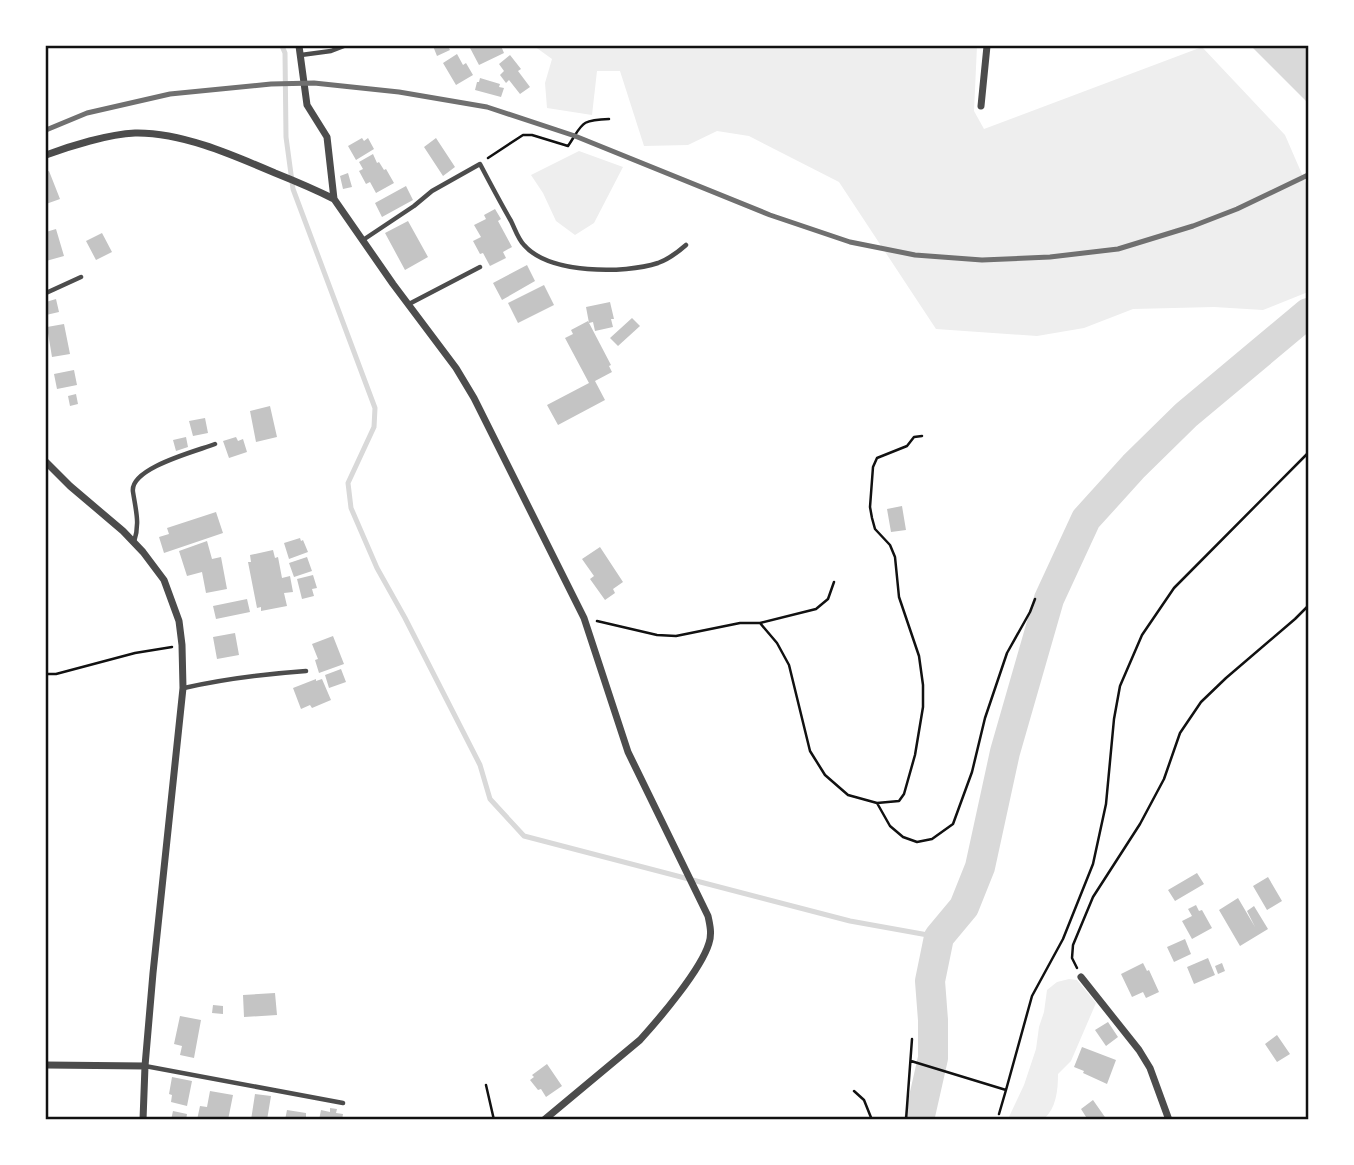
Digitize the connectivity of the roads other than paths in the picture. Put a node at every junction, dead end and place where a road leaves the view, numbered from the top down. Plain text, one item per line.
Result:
1 (299, 46) edge
2 (344, 46) edge
3 (987, 46) edge
4 (300, 55) junction
5 (981, 106) dead end
6 (46, 155) edge
7 (334, 199) junction
8 (363, 240) junction
9 (685, 245) dead end
10 (480, 267) dead end
11 (81, 278) dead end
12 (46, 293) edge
13 (408, 304) junction
14 (215, 444) dead end
15 (46, 462) edge
16 (134, 542) junction
17 (306, 671) dead end
18 (183, 688) junction
19 (1081, 977) road end
20 (46, 1065) edge
21 (145, 1066) junction
22 (343, 1103) dead end
23 (143, 1119) edge
24 (544, 1119) edge
25 (1169, 1119) edge

1 - 4 street
2 - 4 lane
3 - 5 street
4 - 7 street
6 - 7 street
7 - 8 street
8 - 9 lane
8 - 13 street
10 - 13 lane
11 - 12 lane
13 - 24 street
14 - 16 lane
15 - 16 street
16 - 18 street
17 - 18 lane
18 - 21 street
19 - 25 street
20 - 21 street
21 - 22 lane
21 - 23 street

